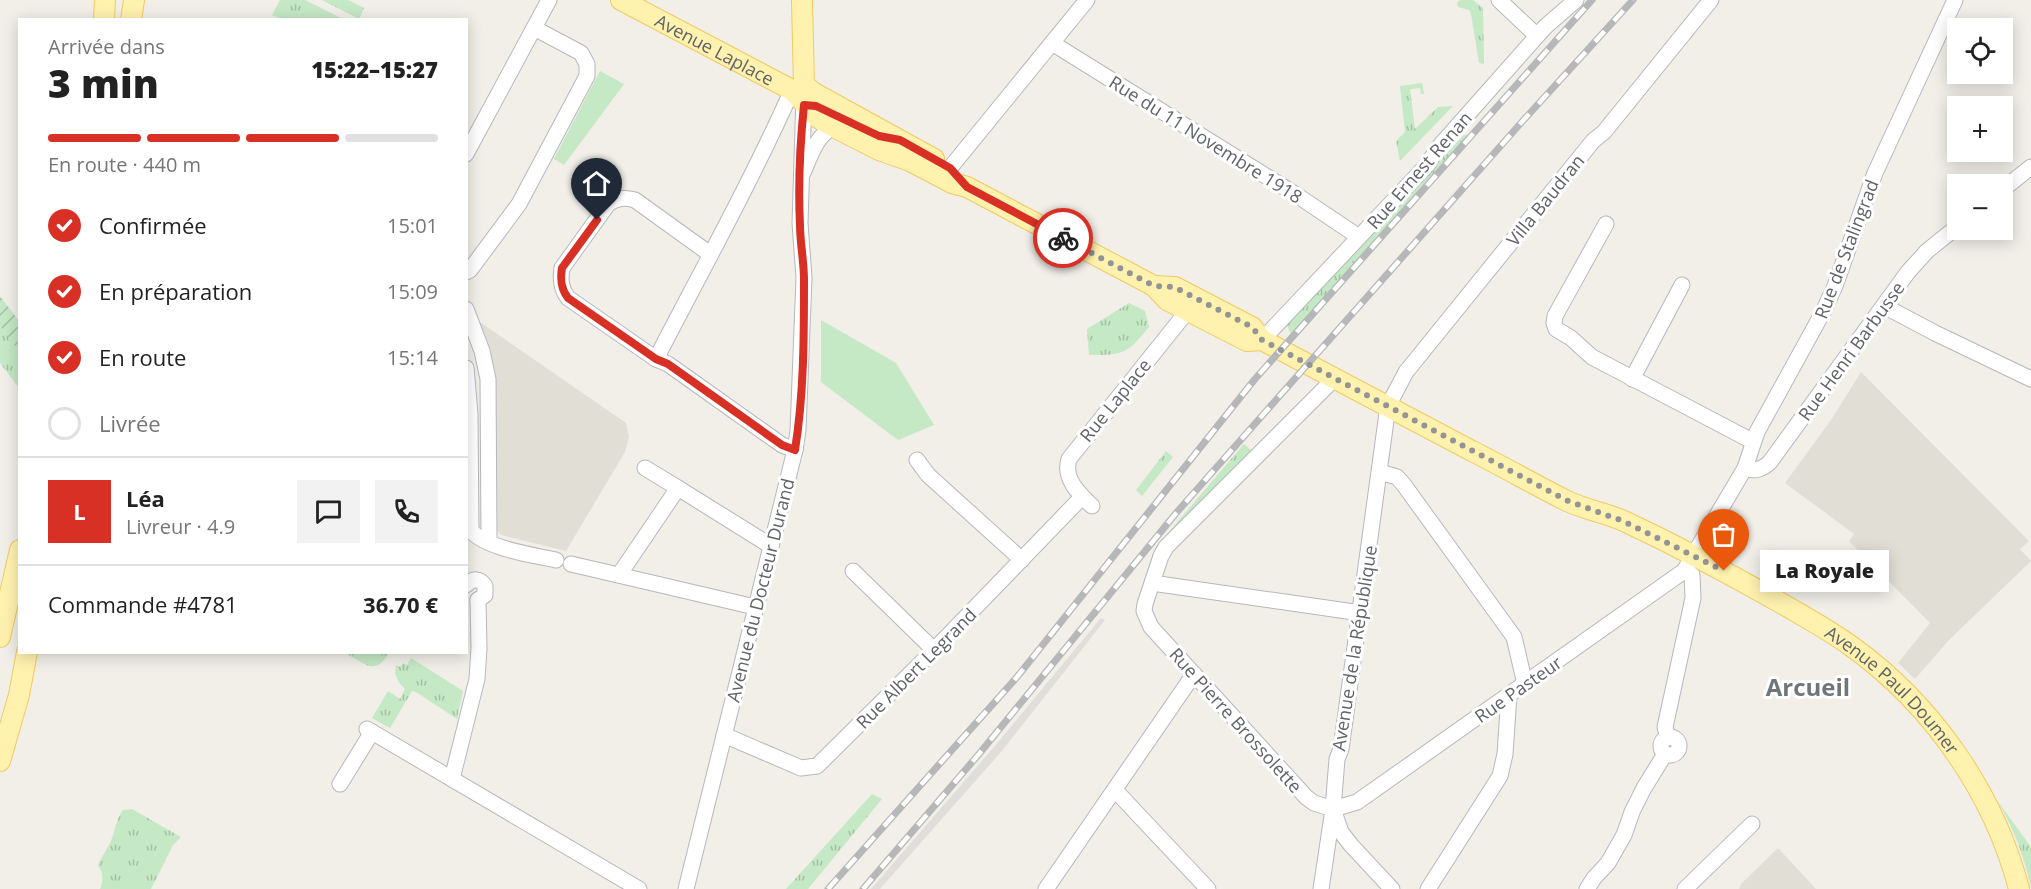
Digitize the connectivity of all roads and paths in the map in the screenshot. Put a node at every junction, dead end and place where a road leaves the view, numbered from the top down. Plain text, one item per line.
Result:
1 (105, 0) edge
2 (134, 0) edge
3 (549, 0) edge
4 (621, 0) edge
5 (802, 0) edge
6 (1087, 0) edge
7 (1499, 0) edge
8 (1576, 0) edge
9 (1711, 0) edge
10 (1955, 0) edge
11 (104, 18) edge
12 (131, 18) edge
13 (534, 28) junction
14 (1537, 36) junction
15 (1052, 43) junction
16 (800, 94) junction
17 (834, 127) junction
18 (895, 146) junction
19 (468, 150) edge
20 (2031, 167) edge
21 (950, 168) junction
22 (800, 178) junction
23 (2013, 181) edge
24 (967, 187) junction
25 (1606, 224) dead end
26 (1947, 235) edge
27 (1359, 237) junction
28 (710, 254) junction
29 (468, 271) edge
30 (1682, 285) dead end
31 (1193, 305) junction
32 (1884, 306) junction
33 (468, 314) edge
34 (1262, 340) junction
35 (656, 359) junction
36 (1335, 378) junction
37 (1632, 379) junction
38 (2031, 379) edge
39 (468, 391) edge
40 (1388, 406) junction
41 (1752, 441) junction
42 (795, 450) junction
43 (917, 460) dead end
44 (645, 468) dead end
45 (1745, 468) junction
46 (1380, 472) junction
47 (678, 488) junction
48 (1087, 501) joint
49 (489, 541) junction
50 (771, 546) junction
51 (18, 559) edge
52 (1022, 560) junction
53 (1689, 564) junction
54 (853, 571) dead end
55 (619, 575) junction
56 (1152, 583) junction
57 (468, 584) edge
58 (472, 598) edge
59 (755, 607) junction
60 (1361, 613) junction
61 (0, 637) edge
62 (934, 651) junction
63 (27, 654) edge
64 (1194, 674) junction
65 (1524, 684) junction
66 (1509, 695) junction
67 (724, 735) junction
68 (1, 746) edge
69 (452, 779) junction
70 (340, 784) dead end
71 (1115, 790) junction
72 (1333, 809) junction
73 (1752, 824) dead end
74 (639, 889) edge
75 (686, 889) edge
76 (1046, 889) edge
77 (1208, 889) edge
78 (1321, 889) edge
79 (1392, 889) edge
80 (1428, 889) edge
81 (1587, 889) edge
82 (1685, 889) edge
83 (2019, 889) edge

1 - 11 main road
2 - 12 main road
3 - 13 street
4 - 16 main road, Avenue Laplace
5 - 16 main road
6 - 15 street
7 - 14 street
8 - 14 street, Rue Ernest Renan
9 - 40 street, Villa Baudran
10 - 41 street, Rue de Stalingrad
13 - 19 street
13 - 29 street
14 - 27 street, Rue Ernest Renan
15 - 21 street
15 - 27 street, Rue du 11 Novembre 1918
16 - 17 main road, Avenue Laplace
16 - 18 main road, Avenue Laplace
16 - 22 street, Avenue du Docteur Durand
16 - 28 street
17 - 18 main road, Avenue Laplace
17 - 22 street, Avenue du Docteur Durand
18 - 21 main road, Avenue Laplace
18 - 24 main road, Avenue Laplace
20 - 23 street
21 - 24 main road, Avenue Laplace
22 - 42 street, Avenue du Docteur Durand
24 - 31 main road, Avenue Laplace
25 - 37 street
26 - 32 street, Rue Henri Barbusse
27 - 34 street, Rue Ernest Renan
28 - 35 street
28 - 35 street
30 - 37 street
31 - 34 main road, Avenue Laplace
31 - 48 street, Rue Laplace
32 - 38 street
32 - 45 street, Rue Henri Barbusse
33 - 49 street
34 - 36 main road, Avenue Laplace
35 - 42 street
36 - 40 main road, Avenue Laplace
36 - 56 street
37 - 41 street
39 - 49 street
40 - 46 street, Avenue de la République
40 - 53 main road, Avenue Laplace
41 - 45 street, Rue de Stalingrad
42 - 50 street, Avenue du Docteur Durand
43 - 52 street
44 - 47 street
45 - 53 street, Rue de Stalingrad
46 - 60 street, Avenue de la République
46 - 65 street
47 - 50 street
47 - 55 street
48 - 52 street, Rue Albert Legrand
49 - 55 street
50 - 59 street, Avenue du Docteur Durand
51 - 61 main road
52 - 62 street, Rue Albert Legrand
53 - 65 street, Rue Pasteur
53 - 81 street
53 - 83 main road, Avenue Paul Doumer
54 - 62 street
55 - 59 street
56 - 60 street
56 - 64 street, Rue Pierre Brossolette
57 - 58 street
58 - 69 street
59 - 67 street, Avenue du Docteur Durand
60 - 72 street, Avenue de la République
62 - 67 street, Rue Albert Legrand
63 - 68 main road
64 - 71 street
64 - 72 street, Rue Pierre Brossolette
65 - 66 street, Rue Pasteur
66 - 72 street, Rue Pasteur
66 - 80 street
67 - 75 street, Avenue du Docteur Durand
69 - 70 street
69 - 74 street
71 - 76 street
71 - 77 street
72 - 78 street, Avenue de la République
72 - 79 street
73 - 82 street

